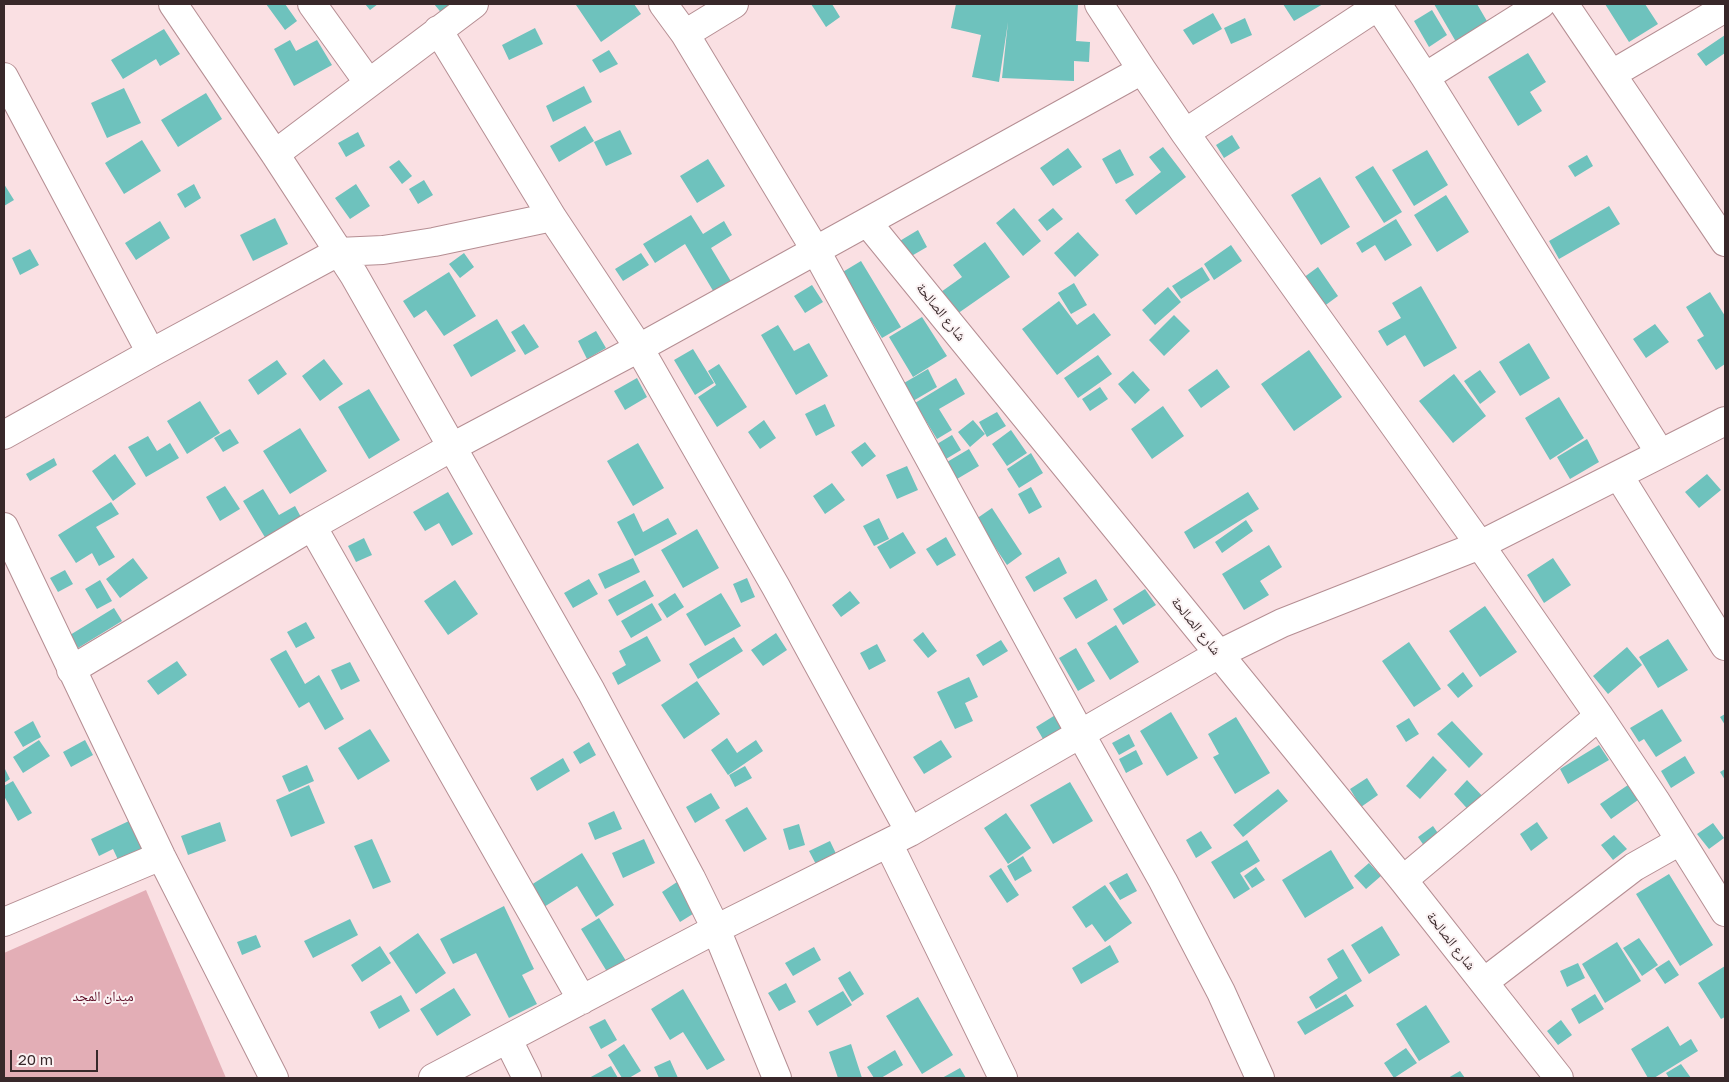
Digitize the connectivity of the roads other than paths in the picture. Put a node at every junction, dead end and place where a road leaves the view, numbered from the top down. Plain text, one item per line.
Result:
1 (312, 4) edge
2 (474, 4) edge
3 (663, 4) edge
4 (734, 4) edge
5 (1099, 4) edge
6 (1541, 4) edge
7 (1564, 4) edge
8 (1378, 5) edge
9 (178, 6) edge
10 (1725, 8) edge
11 (438, 30) junction
12 (685, 34) junction
13 (1142, 70) junction
14 (1612, 74) junction
15 (4, 77) edge
16 (1425, 77) junction
17 (368, 82) junction
18 (1186, 133) junction
19 (275, 154) junction
20 (552, 217) junction
21 (868, 222) junction
22 (1725, 242) edge
23 (816, 251) junction
24 (338, 252) junction
25 (639, 348) junction
26 (151, 353) junction
27 (1725, 421) edge
28 (4, 435) edge
29 (452, 447) junction
30 (1660, 453) junction
31 (1619, 476) junction
32 (312, 526) junction
33 (4, 527) edge
34 (1480, 545) junction
35 (1725, 646) edge
36 (1219, 654) junction
37 (71, 670) junction
38 (1599, 716) junction
39 (1080, 733) junction
40 (899, 838) junction
41 (1680, 841) junction
42 (161, 856) junction
43 (1403, 880) junction
44 (1725, 912) edge
45 (4, 922) edge
46 (716, 929) junction
47 (1484, 982) junction
48 (582, 1000) junction
49 (508, 1040) junction
50 (274, 1078) edge
51 (433, 1078) edge
52 (527, 1078) edge
53 (777, 1078) edge
54 (1003, 1078) edge
55 (1260, 1078) edge
56 (1559, 1078) edge

1 - 17 street
2 - 11 street
3 - 12 street
4 - 12 street
5 - 13 street
6 - 16 street
7 - 14 street
8 - 16 street
8 - 18 street
9 - 19 street
10 - 14 street
11 - 17 street
11 - 20 street
12 - 23 street
13 - 18 street
13 - 21 street
14 - 22 street
15 - 26 street
16 - 30 street
17 - 19 street
18 - 34 street
19 - 24 street
20 - 24 street
20 - 25 street
21 - 23 street
21 - 36 street, شارع الصالحة
23 - 25 street
23 - 39 street
24 - 26 street
24 - 29 street
25 - 29 street
25 - 40 street
26 - 28 street
27 - 30 street
29 - 32 street
29 - 46 street
30 - 31 street
31 - 34 street
31 - 35 street
32 - 37 street
32 - 48 street
33 - 37 street
34 - 36 street
34 - 38 street
36 - 39 street
36 - 43 street, شارع الصالحة
37 - 42 street
38 - 41 street
38 - 43 street
39 - 40 street
39 - 55 street
40 - 46 street
40 - 54 street
41 - 44 street
41 - 47 street
42 - 45 street
42 - 50 street
43 - 47 street, شارع الصالحة
46 - 48 street
46 - 53 street
47 - 56 street, شارع الصالحة
48 - 49 street
49 - 51 street
49 - 52 street

